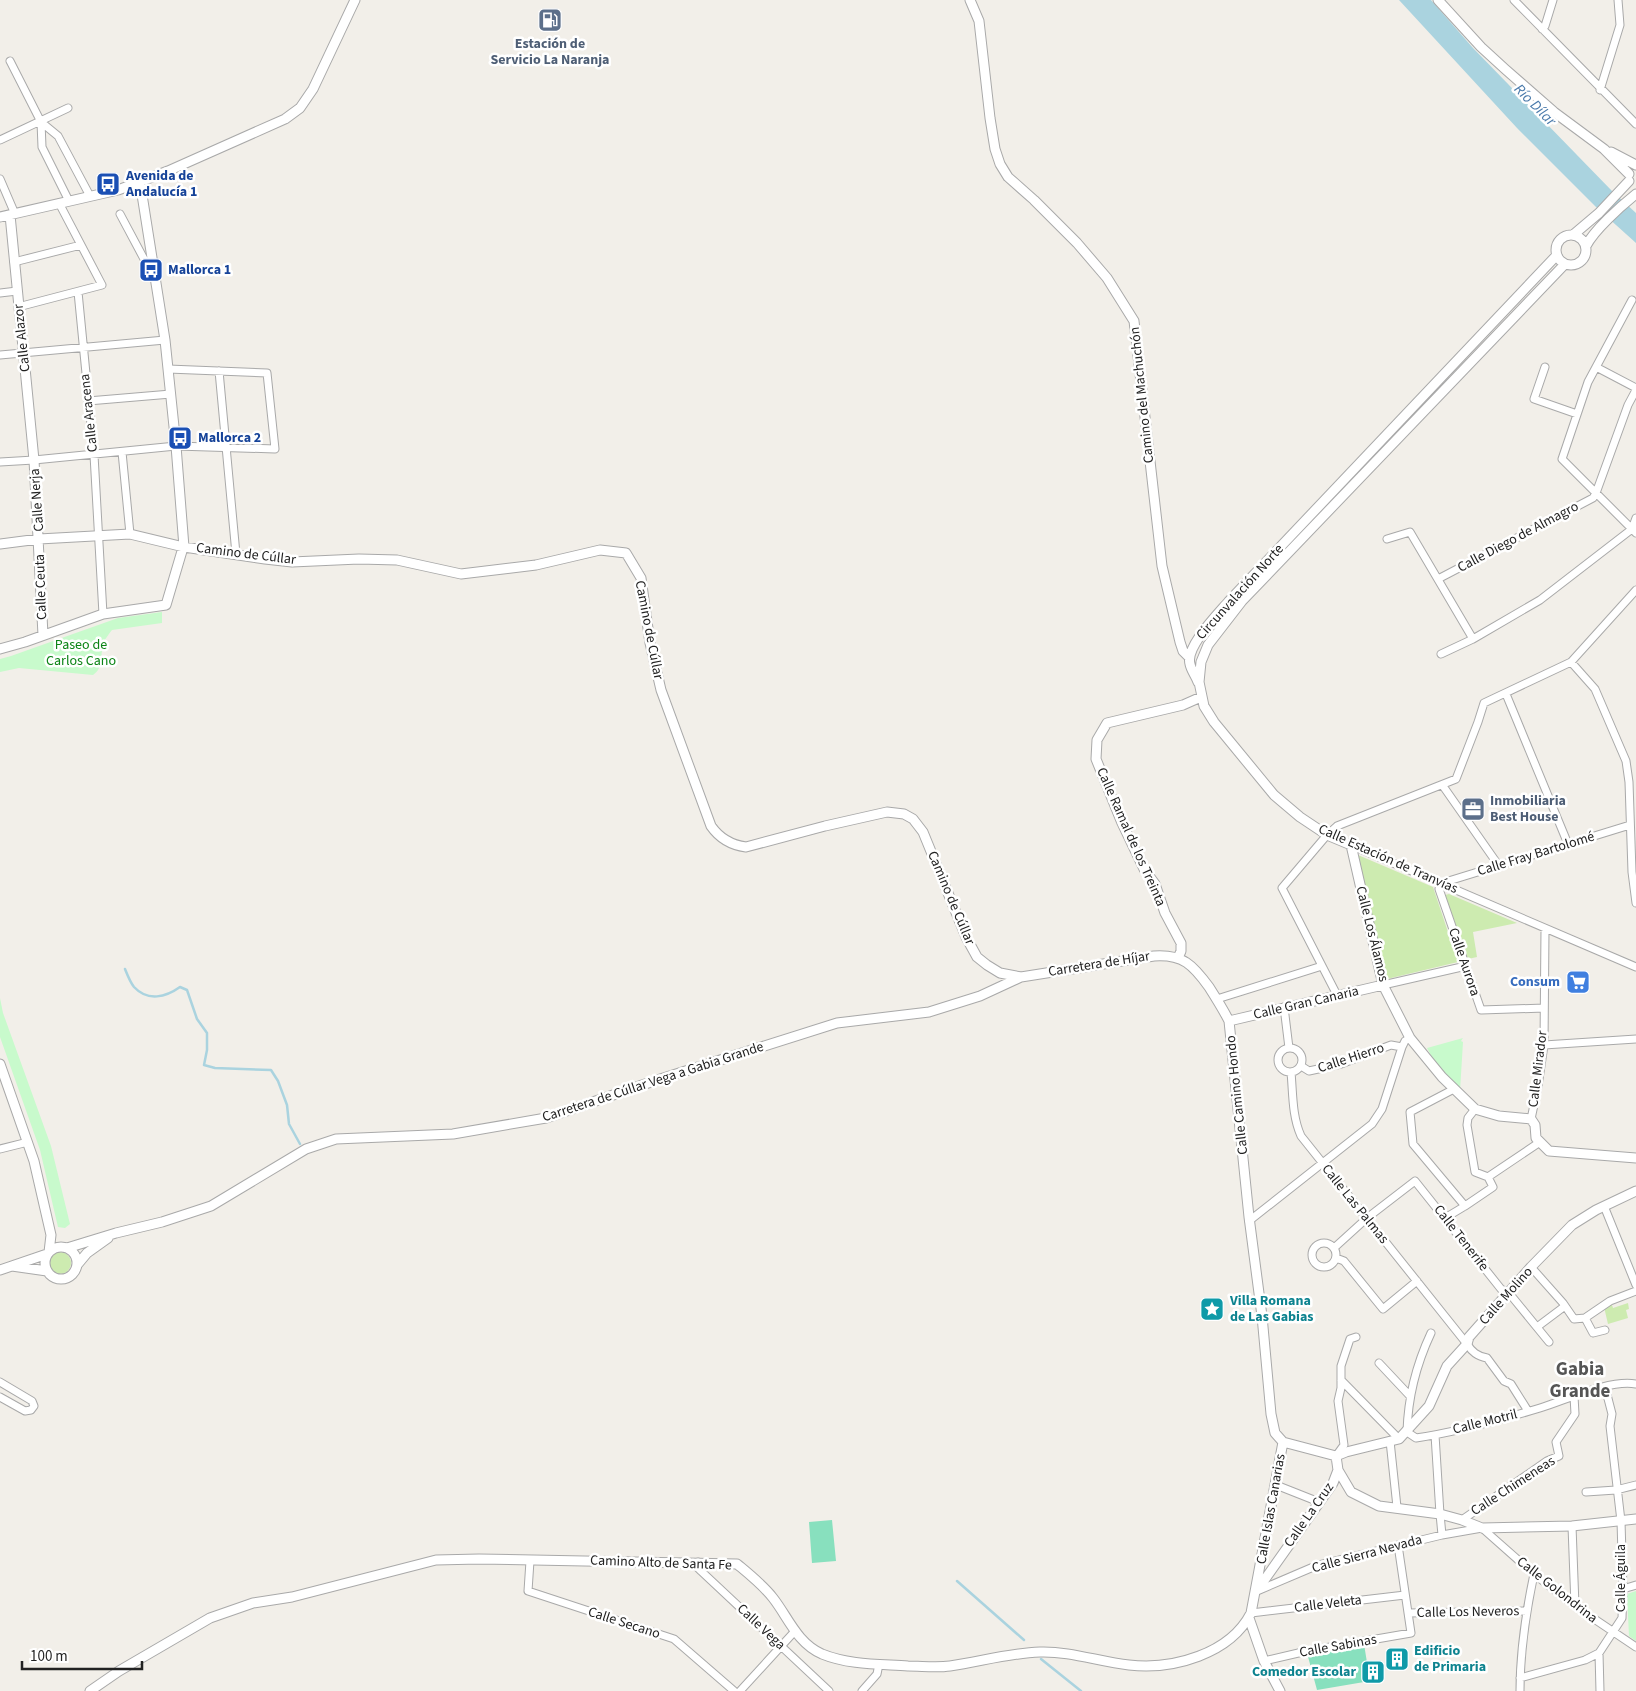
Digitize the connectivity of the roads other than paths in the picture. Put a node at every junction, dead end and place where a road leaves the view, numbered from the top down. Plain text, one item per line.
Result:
1 (355, 0) edge
2 (970, 0) edge
3 (1438, 0) edge
4 (1514, 0) edge
5 (1553, 0) edge
6 (1618, 0) edge
7 (1542, 29) junction
8 (10, 61) dead end
9 (1600, 90) junction
10 (68, 108) dead end
11 (41, 122) junction
12 (1636, 124) edge
13 (0, 140) edge
14 (1604, 149) junction
15 (1636, 165) edge
16 (1629, 178) junction
17 (0, 179) edge
18 (140, 182) junction
19 (1636, 189) edge
20 (1636, 194) edge
21 (90, 196) junction
22 (69, 201) junction
23 (58, 204) junction
24 (13, 214) junction
25 (120, 214) dead end
26 (0, 217) edge
27 (1573, 235) junction
28 (81, 245) junction
29 (1586, 246) junction
30 (1557, 255) junction
31 (14, 262) junction
32 (1565, 264) junction
33 (154, 266) junction
34 (17, 291) junction
35 (0, 292) edge
36 (78, 292) junction
37 (1632, 300) dead end
38 (18, 307) junction
39 (165, 340) junction
40 (83, 347) junction
41 (23, 353) junction
42 (0, 355) edge
43 (1545, 367) dead end
44 (1596, 367) junction
45 (168, 369) junction
46 (219, 371) junction
47 (1636, 389) edge
48 (171, 394) junction
49 (88, 402) junction
50 (1577, 414) junction
51 (176, 446) junction
52 (226, 447) junction
53 (122, 452) junction
54 (94, 455) junction
55 (34, 460) junction
56 (0, 462) edge
57 (1596, 493) junction
58 (1636, 518) edge
59 (1634, 531) edge
60 (99, 534) junction
61 (130, 534) junction
62 (39, 539) junction
63 (1387, 539) dead end
64 (0, 544) edge
65 (184, 547) junction
66 (236, 554) junction
67 (1438, 579) junction
68 (1636, 590) edge
69 (103, 614) junction
70 (44, 635) junction
71 (1473, 639) junction
72 (1208, 645) junction
73 (0, 649) edge
74 (1441, 654) dead end
75 (1190, 656) junction
76 (1571, 662) junction
77 (1198, 682) junction
78 (1506, 694) junction
79 (1201, 697) junction
80 (1443, 786) junction
81 (1630, 825) junction
82 (1327, 836) junction
83 (1568, 844) junction
84 (1351, 845) junction
85 (1498, 866) junction
86 (1634, 872) edge
87 (1442, 883) junction
88 (1636, 903) edge
89 (1545, 929) junction
90 (1178, 958) junction
91 (1322, 966) junction
92 (1466, 966) junction
93 (1636, 967) edge
94 (1021, 977) junction
95 (1384, 985) junction
96 (1337, 996) junction
97 (1217, 999) junction
98 (1284, 1007) junction
99 (1544, 1008) junction
100 (1229, 1021) junction
101 (1410, 1038) junction
102 (1636, 1039) edge
103 (1544, 1045) junction
104 (1402, 1047) junction
105 (1289, 1048) junction
106 (0, 1064) edge
107 (1301, 1066) junction
108 (1291, 1072) junction
109 (1454, 1089) junction
110 (1475, 1109) junction
111 (1531, 1119) junction
112 (28, 1142) junction
113 (1540, 1142) junction
114 (0, 1150) edge
115 (1636, 1158) edge
116 (1322, 1164) junction
117 (1488, 1177) junction
118 (1636, 1190) edge
119 (1465, 1206) junction
120 (1604, 1206) junction
121 (1367, 1218) junction
122 (1445, 1218) junction
123 (1250, 1221) junction
124 (116, 1233) junction
125 (51, 1235) junction
126 (65, 1248) junction
127 (1334, 1248) junction
128 (48, 1253) junction
129 (1336, 1258) junction
130 (12, 1266) junction
131 (76, 1266) junction
132 (1531, 1267) junction
133 (0, 1270) edge
134 (47, 1271) junction
135 (1417, 1281) junction
136 (1636, 1285) edge
137 (1636, 1291) edge
138 (1509, 1293) junction
139 (1565, 1306) junction
140 (1585, 1318) junction
141 (1536, 1327) junction
142 (1605, 1330) dead end
143 (1431, 1333) dead end
144 (1356, 1337) dead end
145 (1549, 1342) dead end
146 (1467, 1344) junction
147 (1379, 1363) dead end
148 (1341, 1380) junction
149 (0, 1382) edge
150 (1636, 1384) edge
151 (1606, 1387) junction
152 (1410, 1396) junction
153 (1574, 1396) junction
154 (0, 1397) edge
155 (1528, 1411) junction
156 (1407, 1432) junction
157 (1435, 1435) junction
158 (1395, 1440) junction
159 (1283, 1442) junction
160 (1336, 1456) junction
161 (1338, 1470) junction
162 (1276, 1485) junction
163 (1636, 1485) edge
164 (1616, 1490) junction
165 (1586, 1492) dead end
166 (1319, 1502) junction
167 (1397, 1507) junction
168 (1440, 1514) junction
169 (1636, 1519) edge
170 (1462, 1520) junction
171 (1620, 1521) junction
172 (1572, 1526) junction
173 (1482, 1528) junction
174 (1442, 1535) junction
175 (1398, 1545) junction
176 (530, 1561) junction
177 (698, 1562) junction
178 (1534, 1574) junction
179 (1636, 1585) edge
180 (1623, 1589) junction
181 (1256, 1592) junction
182 (1405, 1595) junction
183 (1575, 1606) junction
184 (1527, 1611) junction
185 (1408, 1613) junction
186 (1250, 1616) junction
187 (795, 1632) junction
188 (1613, 1633) junction
189 (782, 1646) junction
190 (1636, 1647) edge
191 (1599, 1653) junction
192 (1264, 1661) junction
193 (879, 1664) junction
194 (1520, 1678) junction
195 (90, 1691) edge
196 (734, 1691) edge
197 (740, 1691) edge
198 (829, 1691) edge
199 (862, 1691) edge
200 (1280, 1691) edge
201 (1520, 1691) edge
202 (1600, 1691) edge

1 - 18 street
2 - 75 street, Camino del Machuchón
3 - 14 street
4 - 7 street
5 - 7 street
6 - 9 street
7 - 9 street
8 - 11 street
9 - 12 street
10 - 11 street
11 - 13 street
11 - 21 street
11 - 22 street
14 - 15 street
14 - 16 street
15 - 16 street
16 - 19 street
16 - 27 street
17 - 24 street
18 - 21 street
18 - 33 street
20 - 29 street
21 - 22 street
22 - 23 street
23 - 24 street
23 - 28 street
24 - 26 street
24 - 31 street, Calle Alazor
25 - 33 street
27 - 29 street
27 - 30 street
28 - 31 street
28 - 36 street
29 - 32 street
30 - 32 street
30 - 75 street, Circunvalación Norte
31 - 34 street, Calle Alazor
32 - 72 street, Circunvalación Norte
33 - 39 street
34 - 35 street
34 - 38 street, Calle Alazor
36 - 38 street
36 - 40 street, Calle Aracena
37 - 44 street
38 - 41 street, Calle Alazor
39 - 40 street
39 - 45 street
40 - 41 street
40 - 49 street, Calle Aracena
41 - 42 street
41 - 55 street, Calle Alazor
43 - 50 street
44 - 47 street
44 - 50 street
45 - 46 street
45 - 48 street
46 - 52 street
46 - 52 street
47 - 57 street
48 - 49 street
48 - 51 street
49 - 54 street, Calle Aracena
50 - 57 street
51 - 52 street
51 - 53 street
51 - 65 street
52 - 66 street
53 - 54 street
53 - 61 street
54 - 55 street
54 - 60 street, Calle Aracena
55 - 56 street
55 - 62 street, Calle Nerja
57 - 59 street
57 - 67 street, Calle Diego de Almagro
58 - 59 street
59 - 71 street
60 - 61 street, Camino de Cúllar
60 - 62 street, Camino de Cúllar
60 - 69 street, Calle Aracena
61 - 65 street, Camino de Cúllar
62 - 64 street, Camino de Cúllar
62 - 70 street, Calle Ceuta
63 - 67 street
65 - 66 street, Camino de Cúllar
65 - 69 street
66 - 94 street, Camino de Cúllar
67 - 71 street
68 - 76 street
69 - 70 street
70 - 73 street
71 - 74 street
72 - 75 street
72 - 77 street, Circunvalación Norte
75 - 77 street, Circunvalación Norte
76 - 78 street
76 - 81 street
77 - 79 street, Calle Estación de Tranvías
78 - 80 street
78 - 83 street
79 - 82 street, Calle Estación de Tranvías
79 - 90 street, Calle Ramal de los Treinta
80 - 82 street
80 - 85 street
81 - 83 street, Calle Fray Bartolomé
81 - 86 street
82 - 84 street, Calle Estación de Tranvías
82 - 91 street
83 - 85 street, Calle Fray Bartolomé
84 - 87 street, Calle Estación de Tranvías
84 - 95 street, Calle Los Álamos
85 - 87 street, Calle Fray Bartolomé
86 - 88 street
87 - 89 street, Calle Estación de Tranvías
87 - 92 street, Calle Aurora
89 - 93 street, Calle Estación de Tranvías
89 - 99 street, Calle Mirador
90 - 94 street, Carretera de Híjar
90 - 97 street, Calle Camino Hondo
91 - 96 street
91 - 97 street
92 - 95 street
92 - 99 street, Calle Aurora
94 - 124 street, Carretera de Cúllar Vega a Gabia Grande
95 - 96 street, Calle Gran Canaria
95 - 101 street, Calle Los Álamos
96 - 98 street, Calle Gran Canaria
97 - 100 street, Calle Camino Hondo
98 - 100 street, Calle Gran Canaria
98 - 105 street
99 - 103 street, Calle Mirador
100 - 123 street, Calle Camino Hondo
101 - 104 street
101 - 109 street, Calle Los Álamos
102 - 103 street
103 - 111 street, Calle Mirador
104 - 107 street, Calle Hierro
104 - 116 street
105 - 107 street
105 - 108 street
106 - 112 street
107 - 108 street
108 - 116 street, Calle Las Palmas
109 - 110 street, Calle Los Álamos
109 - 119 street
110 - 111 street, Calle Los Álamos
110 - 117 street
111 - 113 street
112 - 114 street
112 - 125 street
113 - 115 street
113 - 117 street
116 - 121 street, Calle Las Palmas
116 - 123 street
117 - 119 street
118 - 120 street, Calle Molino
119 - 122 street
120 - 132 street, Calle Molino
120 - 136 street
121 - 122 street, Calle Tenerife
121 - 127 street
121 - 135 street, Calle Las Palmas
122 - 138 street, Calle Tenerife
123 - 159 street, Calle Islas Canarias
124 - 126 street, Carretera de Cúllar Vega a Gabia Grande
124 - 131 street, Carretera de Cúllar Vega a Gabia Grande
125 - 126 street
125 - 128 street
126 - 128 street
126 - 131 street
127 - 129 street
127 - 129 street
128 - 130 street
128 - 134 street
129 - 135 street
130 - 133 street
130 - 134 street
131 - 134 street
132 - 138 street, Calle Molino
132 - 139 street
135 - 146 street, Calle Las Palmas
137 - 140 street
138 - 141 street, Calle Tenerife
138 - 146 street, Calle Molino
139 - 140 street
139 - 141 street
140 - 142 street
141 - 145 street, Calle Tenerife
143 - 152 street
144 - 148 street
146 - 155 street, Calle Las Palmas
146 - 156 street, Calle Molino
147 - 152 street
148 - 158 street
148 - 160 street
149 - 154 street
150 - 151 street, Calle Motril
151 - 153 street, Calle Motril
151 - 164 street, Calle Águila
152 - 156 street
153 - 155 street, Calle Motril
153 - 170 street, Calle Chimeneas
155 - 157 street, Calle Motril
156 - 157 street, Calle Motril
156 - 158 street
157 - 168 street
158 - 160 street
158 - 167 street
159 - 160 street
159 - 162 street, Calle Islas Canarias
160 - 161 street, Calle La Cruz
161 - 166 street, Calle La Cruz
161 - 167 street
162 - 166 street
162 - 181 street, Calle Islas Canarias
163 - 164 street
164 - 165 street
164 - 171 street, Calle Águila
166 - 181 street, Calle La Cruz
167 - 168 street
168 - 170 street
168 - 174 street
169 - 171 street
170 - 173 street
171 - 172 street
171 - 180 street, Calle Águila
172 - 173 street
172 - 183 street
173 - 174 street, Calle Sierra Nevada
173 - 178 street, Calle Golondrina
174 - 175 street, Calle Sierra Nevada
175 - 181 street, Calle Sierra Nevada
175 - 182 street
176 - 177 street, Camino Alto de Santa Fe
176 - 195 street, Camino Alto de Santa Fe
176 - 196 street, Calle Secano
177 - 187 street, Camino Alto de Santa Fe
177 - 189 street, Calle Vega
178 - 183 street, Calle Golondrina
178 - 184 street
179 - 180 street
180 - 188 street, Calle Águila
181 - 186 street, Calle Islas Canarias
182 - 185 street
182 - 186 street, Calle Veleta
183 - 188 street, Calle Golondrina
184 - 185 street, Calle Los Neveros
184 - 194 street
185 - 192 street, Calle Sabinas
186 - 192 street
186 - 193 street, Camino Alto de Santa Fe
187 - 189 street
187 - 193 street, Camino Alto de Santa Fe
188 - 190 street, Calle Golondrina
188 - 191 street, Calle Águila
189 - 197 street
189 - 198 street, Calle Vega
191 - 194 street
191 - 202 street
192 - 200 street
193 - 199 street
194 - 201 street

